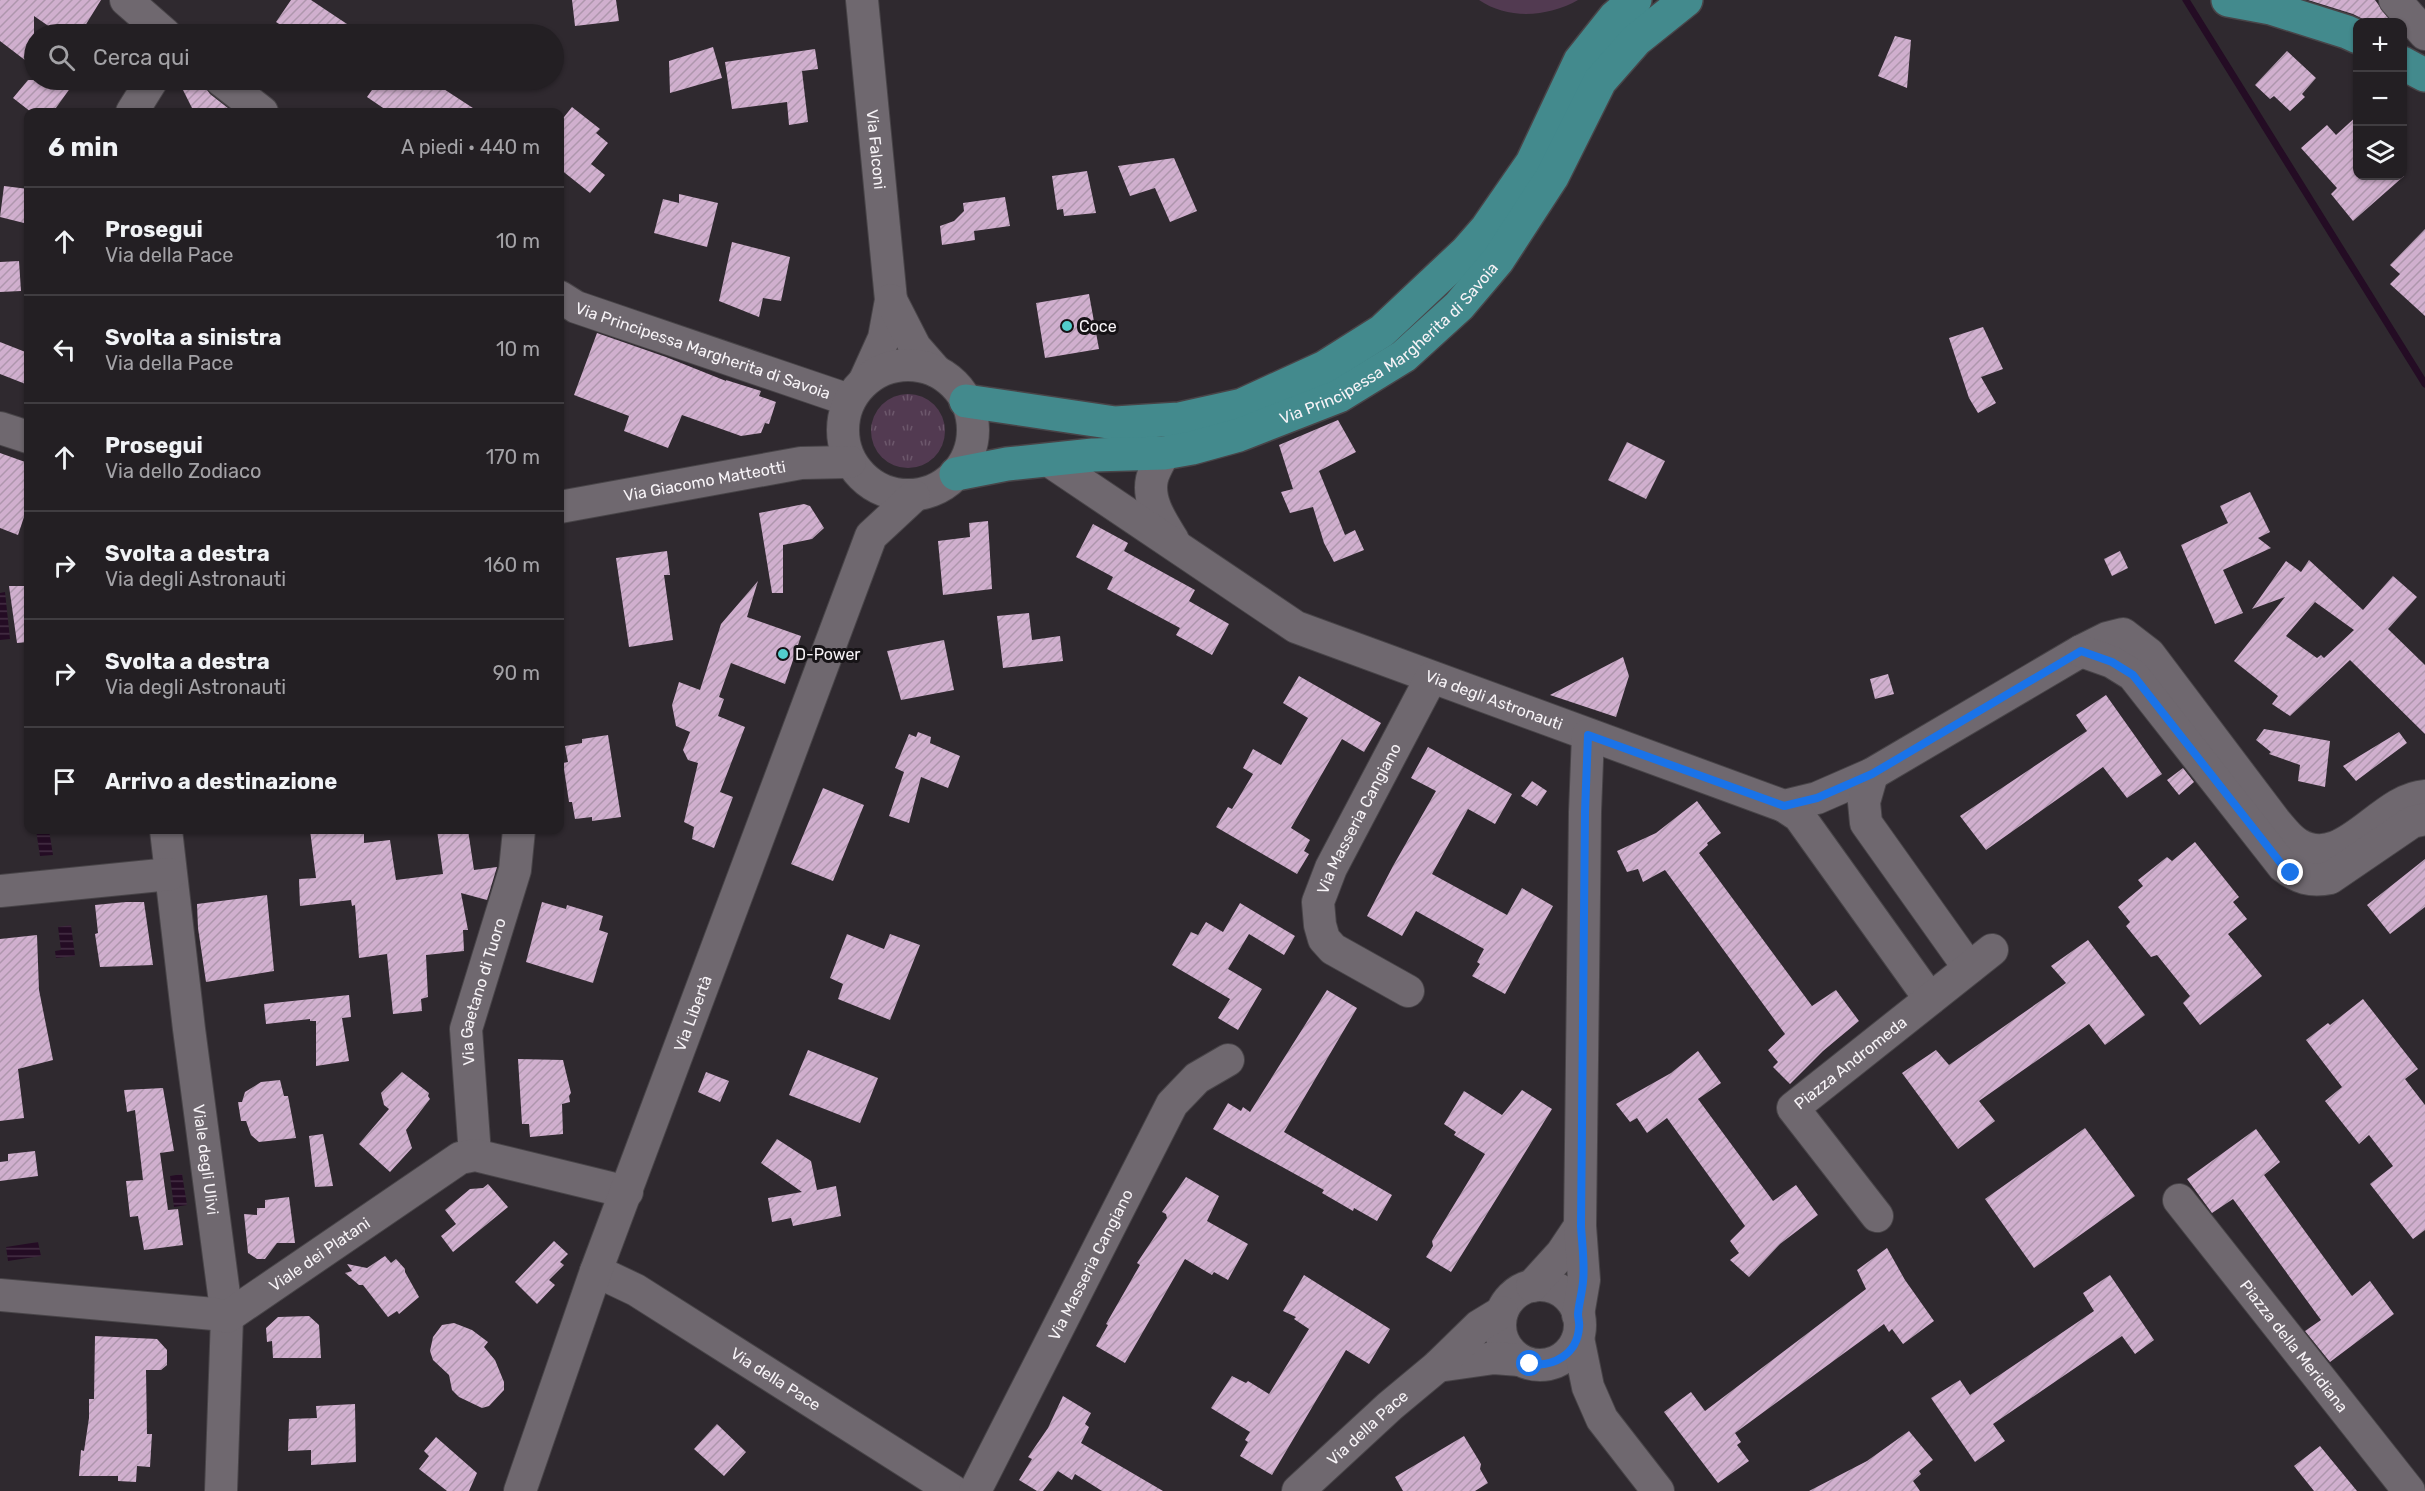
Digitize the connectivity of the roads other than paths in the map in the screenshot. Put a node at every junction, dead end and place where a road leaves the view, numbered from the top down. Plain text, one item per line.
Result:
1 (126, 0) edge
2 (862, 0) edge
3 (1635, 0) edge
4 (1686, 0) edge
5 (2228, 0) edge
6 (2395, 0) edge
7 (154, 24) edge
8 (2425, 34) edge
9 (2353, 35) edge
10 (2407, 65) edge
11 (2425, 75) edge
12 (146, 90) edge
13 (234, 90) edge
14 (134, 108) edge
15 (257, 108) edge
16 (564, 300) edge
17 (891, 300) junction
18 (936, 371) junction
19 (857, 390) junction
20 (966, 401) junction
21 (0, 428) edge
22 (24, 436) edge
23 (1164, 453) junction
24 (1048, 460) junction
25 (855, 468) junction
26 (956, 474) junction
27 (914, 496) junction
28 (564, 506) edge
29 (871, 536) junction
30 (1177, 546) junction
31 (2081, 651) junction
32 (1431, 678) junction
33 (1588, 735) junction
34 (1872, 774) junction
35 (2425, 796) edge
36 (1784, 806) junction
37 (2425, 819) edge
38 (166, 834) edge
39 (519, 834) edge
40 (1891, 859) junction
41 (170, 873) junction
42 (1845, 879) junction
43 (0, 891) edge
44 (1408, 992) dead end
45 (1930, 999) junction
46 (1228, 1060) dead end
47 (475, 1155) junction
48 (627, 1192) junction
49 (2179, 1200) dead end
50 (1877, 1216) dead end
51 (1581, 1226) junction
52 (596, 1271) junction
53 (1532, 1286) junction
54 (0, 1294) edge
55 (1502, 1311) junction
56 (227, 1317) junction
57 (1578, 1326) junction
58 (1531, 1363) junction
59 (1438, 1366) junction
60 (1602, 1419) junction
61 (221, 1491) edge
62 (520, 1491) edge
63 (953, 1491) edge
64 (975, 1491) edge
65 (1298, 1491) edge
66 (1658, 1491) edge
67 (2409, 1491) edge

1 - 7 street
2 - 17 street, Via Falconi
3 - 20 main road, Via Principessa Margherita di Savoia
4 - 23 main road, Via Principessa Margherita di Savoia
5 - 9 main road
6 - 8 street
10 - 11 main road
12 - 14 street
13 - 15 street
16 - 19 street, Via Principessa Margherita di Savoia
17 - 18 street, Via Falconi
17 - 19 street, Via Falconi
18 - 19 street
18 - 20 street
19 - 25 street
20 - 26 street
21 - 22 street
23 - 24 main road, Via Principessa Margherita di Savoia
23 - 30 street, Via degli Astronauti
24 - 26 main road, Via Principessa Margherita di Savoia
24 - 30 street, Via degli Astronauti
25 - 27 street
25 - 28 street, Via Giacomo Matteotti
25 - 29 street
26 - 27 street
27 - 29 street, Via Libertà
29 - 48 street, Via Libertà
30 - 32 street, Via degli Astronauti
31 - 34 street
31 - 35 street
31 - 37 street
32 - 33 street, Via degli Astronauti
32 - 44 street, Via Masseria Cangiano
33 - 36 street, Via degli Astronauti
33 - 51 street
34 - 36 street
34 - 40 street, Piazza Andromeda
36 - 42 street
38 - 41 street, Viale degli Ulivi
39 - 47 street, Via Gaetano di Tuoro
40 - 42 street
40 - 45 street, Piazza Andromeda
41 - 43 street
41 - 56 street, Viale degli Ulivi
42 - 45 street
45 - 50 street, Piazza Andromeda
46 - 64 street, Via Masseria Cangiano
47 - 48 street
47 - 56 street, Viale dei Platani
48 - 52 street, Via Libertà
49 - 67 street, Piazza della Meridiana
51 - 53 street, Via della Pace
51 - 57 street
52 - 62 street, Via Libertà
52 - 63 street, Via della Pace
53 - 55 street, Via della Pace
53 - 57 street
54 - 56 street
55 - 58 street
55 - 59 street, Via della Pace
56 - 61 street, Viale degli Ulivi
57 - 58 street
57 - 60 street
58 - 59 street
58 - 60 street
59 - 65 street, Via della Pace
60 - 66 street

